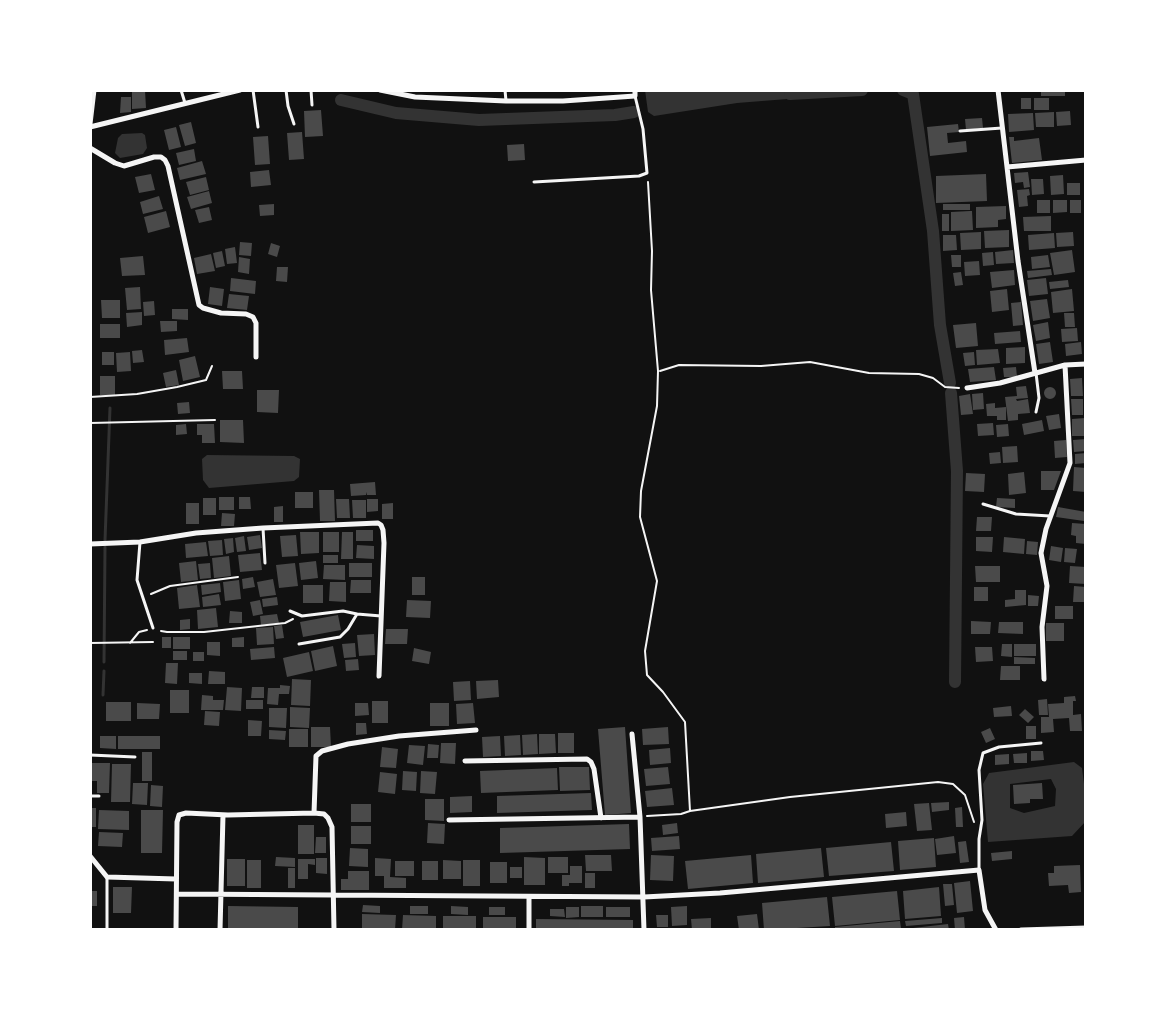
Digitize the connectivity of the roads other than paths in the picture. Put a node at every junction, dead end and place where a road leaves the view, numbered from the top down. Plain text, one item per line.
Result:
1 (94, 90) edge
2 (181, 90) edge
3 (240, 90) edge
4 (253, 90) edge
5 (286, 90) edge
6 (311, 90) edge
7 (380, 90) edge
8 (505, 90) edge
9 (998, 90) edge
10 (635, 93) edge
11 (506, 101) junction
12 (185, 103) junction
13 (312, 105) dead end
14 (294, 124) dead end
15 (90, 125) edge
16 (258, 127) dead end
17 (1002, 128) junction
18 (960, 131) dead end
19 (90, 148) edge
20 (1086, 160) edge
21 (1007, 167) junction
22 (534, 182) dead end
23 (256, 357) dead end
24 (1086, 364) edge
25 (1065, 365) junction
26 (1035, 373) junction
27 (967, 388) road end
28 (1036, 412) dead end
29 (983, 504) dead end
30 (1050, 516) junction
31 (263, 528) junction
32 (140, 542) junction
33 (90, 544) edge
34 (265, 563) dead end
35 (290, 611) dead end
36 (357, 614) junction
37 (381, 616) junction
38 (153, 628) road end
39 (299, 644) dead end
40 (379, 676) dead end
41 (1044, 679) dead end
42 (476, 730) dead end
43 (632, 734) dead end
44 (1041, 743) dead end
45 (90, 755) edge
46 (135, 757) dead end
47 (465, 761) dead end
48 (90, 796) edge
49 (99, 796) dead end
50 (314, 813) junction
51 (223, 815) junction
52 (640, 817) junction
53 (601, 818) junction
54 (449, 820) dead end
55 (90, 856) edge
56 (979, 870) junction
57 (107, 877) junction
58 (176, 879) junction
59 (177, 894) junction
60 (222, 894) junction
61 (333, 894) junction
62 (529, 897) junction
63 (644, 897) junction
64 (1086, 928) edge
65 (107, 930) edge
66 (176, 930) edge
67 (220, 930) edge
68 (334, 930) edge
69 (529, 930) edge
70 (644, 930) edge
71 (996, 930) edge
72 (1021, 930) edge

1 - 15 street
2 - 12 lane
3 - 12 street
4 - 16 lane
5 - 14 lane
6 - 13 lane
7 - 11 street
8 - 11 lane
9 - 17 street
10 - 11 street
10 - 22 lane
12 - 15 street
17 - 18 lane
17 - 21 street
19 - 23 street
20 - 21 street
21 - 26 street
24 - 25 street
25 - 26 street
25 - 30 street
26 - 27 street
26 - 28 lane
29 - 30 lane
30 - 41 street
31 - 32 street
31 - 34 lane
31 - 37 street
32 - 33 street
32 - 38 lane
35 - 36 lane
36 - 37 lane
36 - 39 lane
37 - 40 street
42 - 50 street
43 - 52 street
44 - 56 lane
45 - 46 lane
47 - 53 street
48 - 49 lane
50 - 51 street
50 - 61 street
51 - 58 street
51 - 60 street
52 - 53 street
52 - 63 street
53 - 54 street
55 - 57 street
56 - 63 street
56 - 71 street
57 - 58 street
57 - 65 lane
58 - 59 street
59 - 60 street
59 - 66 street
60 - 61 street
60 - 67 street
61 - 62 street
61 - 68 street
62 - 63 street
62 - 69 street
63 - 70 street
64 - 72 street

